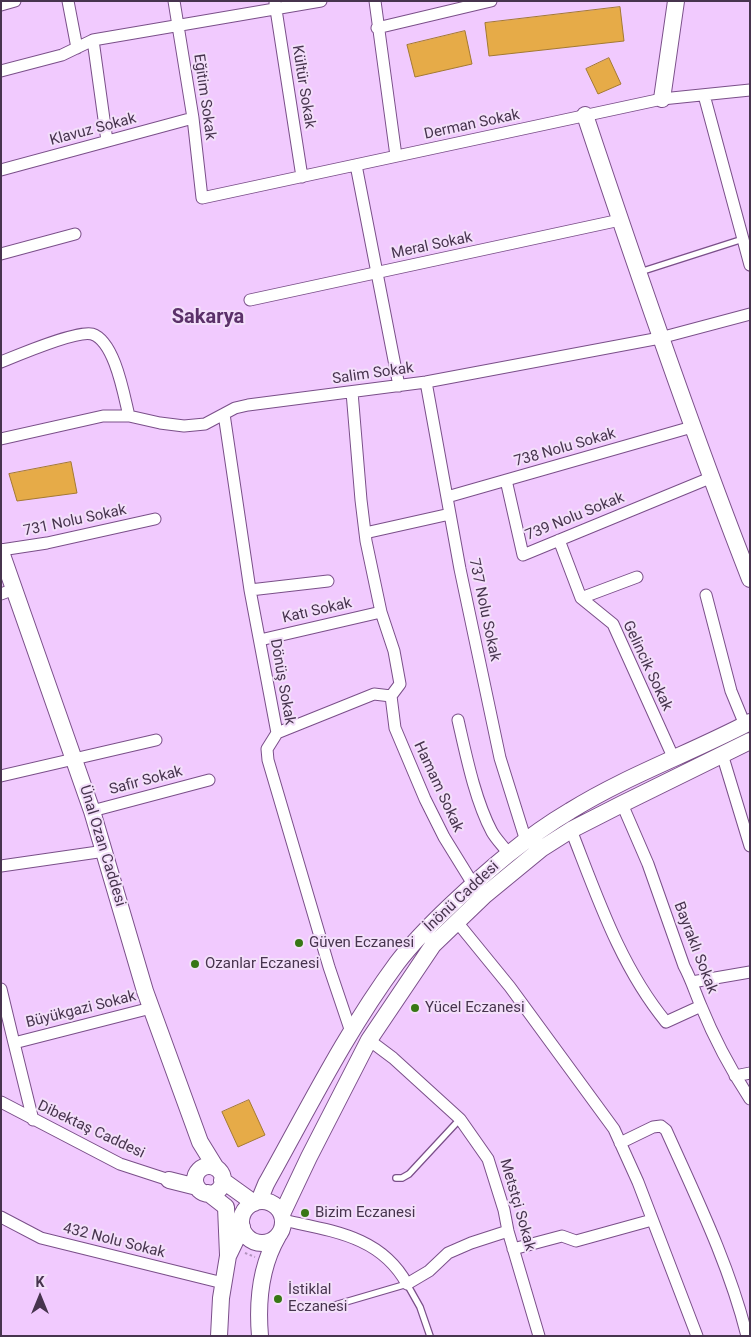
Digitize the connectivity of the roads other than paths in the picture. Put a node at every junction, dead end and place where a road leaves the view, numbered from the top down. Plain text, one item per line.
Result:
1 (16, 1) edge
2 (68, 1) edge
3 (174, 1) edge
4 (321, 1) edge
5 (375, 1) edge
6 (491, 1) edge
7 (676, 1) edge
8 (1, 5) edge
9 (276, 5) edge
10 (178, 26) junction
11 (377, 28) junction
12 (93, 40) junction
13 (78, 48) junction
14 (1, 72) edge
15 (750, 90) edge
16 (704, 94) junction
17 (662, 98) junction
18 (585, 115) junction
19 (193, 118) junction
20 (107, 141) junction
21 (396, 156) junction
22 (356, 165) junction
23 (1, 170) edge
24 (302, 177) junction
25 (202, 198) joint
26 (620, 220) junction
27 (74, 234) dead end
28 (743, 239) junction
29 (1, 254) edge
30 (750, 265) edge
31 (638, 272) junction
32 (377, 273) junction
33 (250, 300) dead end
34 (750, 314) edge
35 (660, 338) junction
36 (1, 362) edge
37 (426, 382) junction
38 (399, 386) junction
39 (352, 392) junction
40 (224, 414) junction
41 (129, 416) junction
42 (692, 427) junction
43 (1, 439) edge
44 (710, 478) junction
45 (506, 480) junction
46 (447, 497) junction
47 (450, 514) junction
48 (155, 519) dead end
49 (365, 533) junction
50 (559, 540) junction
51 (1, 551) edge
52 (637, 577) dead end
53 (750, 579) edge
54 (328, 581) dead end
55 (250, 590) junction
56 (8, 592) edge
57 (706, 595) dead end
58 (581, 598) junction
59 (381, 612) junction
60 (260, 640) junction
61 (391, 696) junction
62 (458, 720) dead end
63 (747, 724) edge
64 (277, 733) junction
65 (156, 740) dead end
66 (750, 741) edge
67 (722, 754) junction
68 (75, 758) junction
69 (674, 759) junction
70 (1, 776) edge
71 (209, 780) dead end
72 (622, 804) junction
73 (92, 811) junction
74 (571, 830) junction
75 (526, 841) junction
76 (750, 846) edge
77 (105, 851) junction
78 (508, 853) junction
79 (1, 866) edge
80 (473, 884) junction
81 (457, 922) junction
82 (750, 972) edge
83 (692, 982) junction
84 (1, 989) edge
85 (701, 1006) junction
86 (151, 1008) junction
87 (351, 1032) junction
88 (369, 1040) junction
89 (14, 1043) junction
90 (750, 1073) edge
91 (735, 1076) junction
92 (750, 1099) edge
93 (1, 1102) edge
94 (460, 1119) junction
95 (33, 1120) junction
96 (200, 1142) junction
97 (620, 1142) junction
98 (219, 1174) junction
99 (396, 1178) dead end
100 (169, 1180) joint
101 (200, 1181) junction
102 (256, 1202) junction
103 (226, 1207) junction
104 (1, 1216) edge
105 (282, 1217) junction
106 (652, 1220) junction
107 (242, 1225) junction
108 (508, 1231) junction
109 (278, 1236) junction
110 (513, 1249) junction
111 (230, 1252) junction
112 (223, 1283) junction
113 (408, 1284) junction
114 (325, 1308) dead end
115 (220, 1336) edge
116 (260, 1336) edge
117 (430, 1336) edge
118 (539, 1336) edge
119 (696, 1336) edge
120 (747, 1336) edge

1 - 8 street
2 - 13 street
3 - 10 street, Eğitim Sokak
4 - 9 street
5 - 11 street
6 - 11 street
7 - 17 main road
9 - 10 street
9 - 24 street, Kültür Sokak
10 - 12 street
10 - 19 street, Eğitim Sokak
11 - 21 street
12 - 13 street
12 - 20 street
13 - 14 street
15 - 16 street, Derman Sokak
16 - 17 street, Derman Sokak
16 - 28 street
17 - 18 street, Derman Sokak
18 - 21 street, Derman Sokak
18 - 26 main road
19 - 20 street, Klavuz Sokak
19 - 25 street, Eğitim Sokak
20 - 23 street, Klavuz Sokak
21 - 22 street, Derman Sokak
22 - 24 street, Derman Sokak
22 - 32 street
24 - 25 street, Derman Sokak
26 - 31 main road
26 - 32 street, Meral Sokak
27 - 29 street
28 - 30 street
28 - 31 lane
31 - 35 main road
32 - 33 street, Meral Sokak
32 - 38 street
34 - 35 street, Salim Sokak
35 - 37 street, Salim Sokak
35 - 42 main road
36 - 41 street
37 - 38 street, Salim Sokak
37 - 46 street, 737 Nolu Sokak
38 - 39 street, Salim Sokak
39 - 40 street, Salim Sokak
39 - 49 street
40 - 41 street, Salim Sokak
40 - 55 street, Dönüş Sokak
41 - 43 street, Salim Sokak
42 - 44 main road
42 - 45 street, 738 Nolu Sokak
44 - 50 street, 739 Nolu Sokak
44 - 53 main road
45 - 46 street, 738 Nolu Sokak
45 - 50 street, 739 Nolu Sokak
46 - 47 street, 737 Nolu Sokak
47 - 49 street
47 - 75 street, 737 Nolu Sokak
48 - 51 street, 731 Nolu Sokak
49 - 59 street
50 - 58 street
51 - 56 main road, Ünal Ozan Caddesi
52 - 58 street
54 - 55 street
55 - 60 street, Dönüş Sokak
56 - 68 main road, Ünal Ozan Caddesi
57 - 63 street
58 - 69 street, Gelincik Sokak
59 - 60 street, Katı Sokak
59 - 61 street
60 - 64 street, Dönüş Sokak
61 - 64 street
61 - 80 street, Hamam Sokak
62 - 78 street
63 - 69 main road, İnönü Caddesi
64 - 87 street, Dönüş Sokak
65 - 68 street
66 - 67 main road, İnönü Caddesi
67 - 72 main road, İnönü Caddesi
67 - 76 street
68 - 70 street
68 - 73 main road, Ünal Ozan Caddesi
69 - 75 main road, İnönü Caddesi
71 - 73 street, Safir Sokak
72 - 74 main road, İnönü Caddesi
72 - 83 street, Bayraklı Sokak
73 - 77 main road, Ünal Ozan Caddesi
74 - 81 main road, İnönü Caddesi
74 - 85 street
75 - 78 main road, İnönü Caddesi
77 - 79 street
77 - 86 main road, Ünal Ozan Caddesi
78 - 80 main road, İnönü Caddesi
80 - 87 main road, İnönü Caddesi
81 - 88 main road, İnönü Caddesi
81 - 97 street
82 - 83 street
83 - 85 street, Bayraklı Sokak
84 - 89 street, Büyükgazi Sokak
85 - 91 street, Bayraklı Sokak
86 - 89 street, Büyükgazi Sokak
86 - 96 main road, Ünal Ozan Caddesi
87 - 102 main road, İnönü Caddesi
88 - 94 street, Metstçi Sokak
88 - 105 main road, İnönü Caddesi
89 - 95 street
90 - 91 street
91 - 92 street, Bayraklı Sokak
93 - 95 street, Dibektaş Caddesi
94 - 99 lane
94 - 108 street, Metstçi Sokak
95 - 100 street, Dibektaş Caddesi
96 - 98 main road
96 - 101 main road
97 - 106 street
97 - 120 street
98 - 101 main road
98 - 101 main road
98 - 102 main road
100 - 101 main road
101 - 103 main road
102 - 105 main road
102 - 107 main road
103 - 107 main road
103 - 111 main road
104 - 112 street, 432 Nolu Sokak
105 - 109 main road
105 - 113 street
106 - 110 street
106 - 119 street
107 - 109 main road
107 - 111 main road
108 - 110 street, Metstçi Sokak
108 - 113 street
109 - 116 main road
110 - 118 street, Metstçi Sokak
111 - 112 main road
112 - 115 main road
113 - 114 lane
113 - 117 lane

